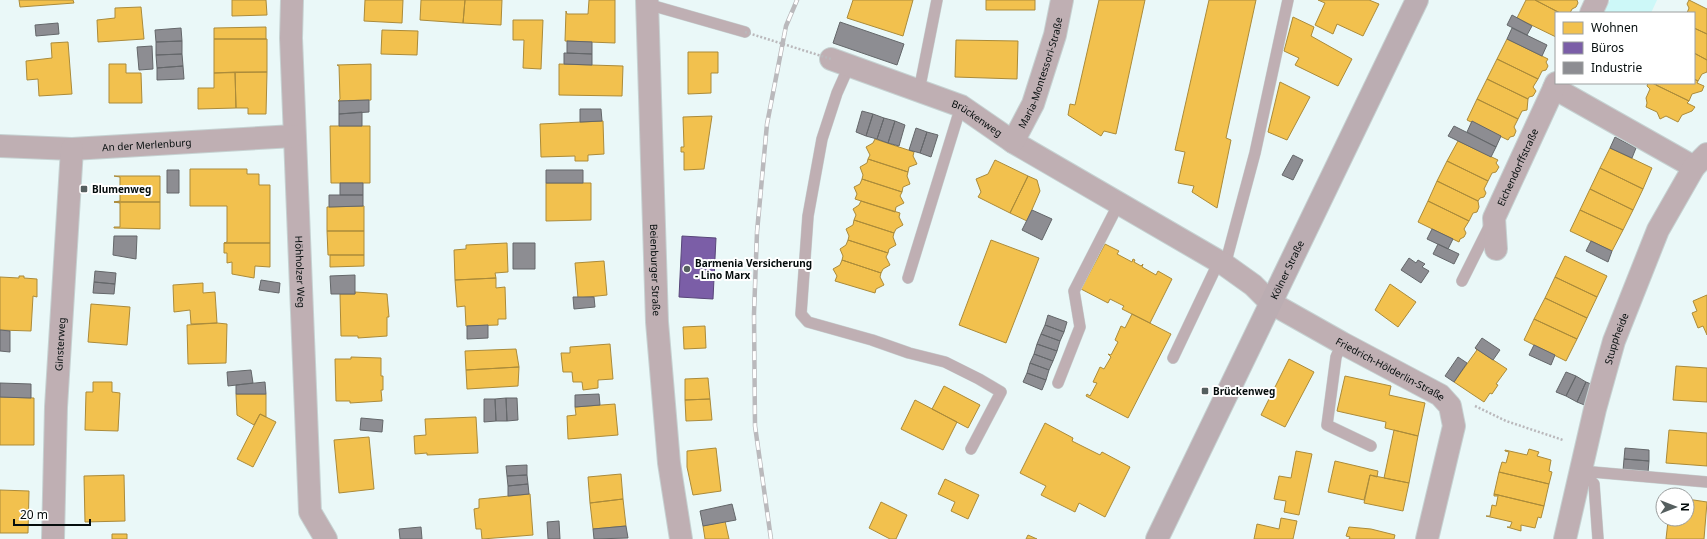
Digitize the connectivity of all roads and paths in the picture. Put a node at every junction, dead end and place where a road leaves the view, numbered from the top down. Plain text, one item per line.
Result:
1 (292, 0) edge
2 (937, 0) edge
3 (1062, 0) edge
4 (1288, 0) edge
5 (1417, 0) edge
6 (1598, 0) edge
7 (647, 2) edge
8 (1592, 12) edge
9 (745, 32) joint
10 (840, 62) junction
11 (1555, 85) edge
12 (919, 91) junction
13 (961, 106) junction
14 (294, 136) junction
15 (1013, 142) junction
16 (0, 146) edge
17 (72, 149) junction
18 (1701, 160) edge
19 (1118, 203) junction
20 (1494, 218) junction
21 (1496, 249) dead end
22 (1222, 263) junction
23 (908, 278) dead end
24 (1462, 281) dead end
25 (1272, 303) junction
26 (1342, 343) junction
27 (1173, 358) dead end
28 (1058, 383) dead end
29 (1450, 406) junction
30 (1371, 446) dead end
31 (1586, 447) junction
32 (972, 449) dead end
33 (1581, 471) junction
34 (1707, 482) edge
35 (53, 539) edge
36 (326, 539) edge
37 (681, 539) edge
38 (1156, 539) edge
39 (1426, 539) edge
40 (1565, 539) edge
41 (1598, 539) edge

1 - 14 street, Höhholzer Weg
2 - 12 lane
3 - 15 street, Maria-Montessori-Straße
4 - 22 lane
5 - 25 main road, Kölner Straße
6 - 8 street
7 - 9 lane
7 - 37 street, Beienburger Straße
9 - 10 path, bridge
10 - 12 street, Brückenweg
10 - 32 lane
11 - 18 street, Eichendorffstraße
11 - 20 street, Eichendorffstraße
12 - 13 street, Brückenweg
13 - 15 street, Brückenweg
13 - 23 lane
14 - 17 street, An der Merlenburg
14 - 36 street, Höhholzer Weg
15 - 19 street, Brückenweg
16 - 17 street, An der Merlenburg
17 - 35 street, Ginsterweg
18 - 31 street, Stuppheide
19 - 22 street, Brückenweg
19 - 28 lane
20 - 21 street, Eichendorffstraße
20 - 24 lane
22 - 25 street, Brückenweg
22 - 27 lane
25 - 26 street, Friedrich-Hölderlin-Straße
25 - 38 main road, Kölner Straße
26 - 29 street, Friedrich-Hölderlin-Straße
26 - 30 lane
29 - 31 path
29 - 39 street, Friedrich-Hölderlin-Straße
31 - 33 street, Stuppheide
33 - 34 lane
33 - 40 street, Stuppheide
33 - 41 lane

